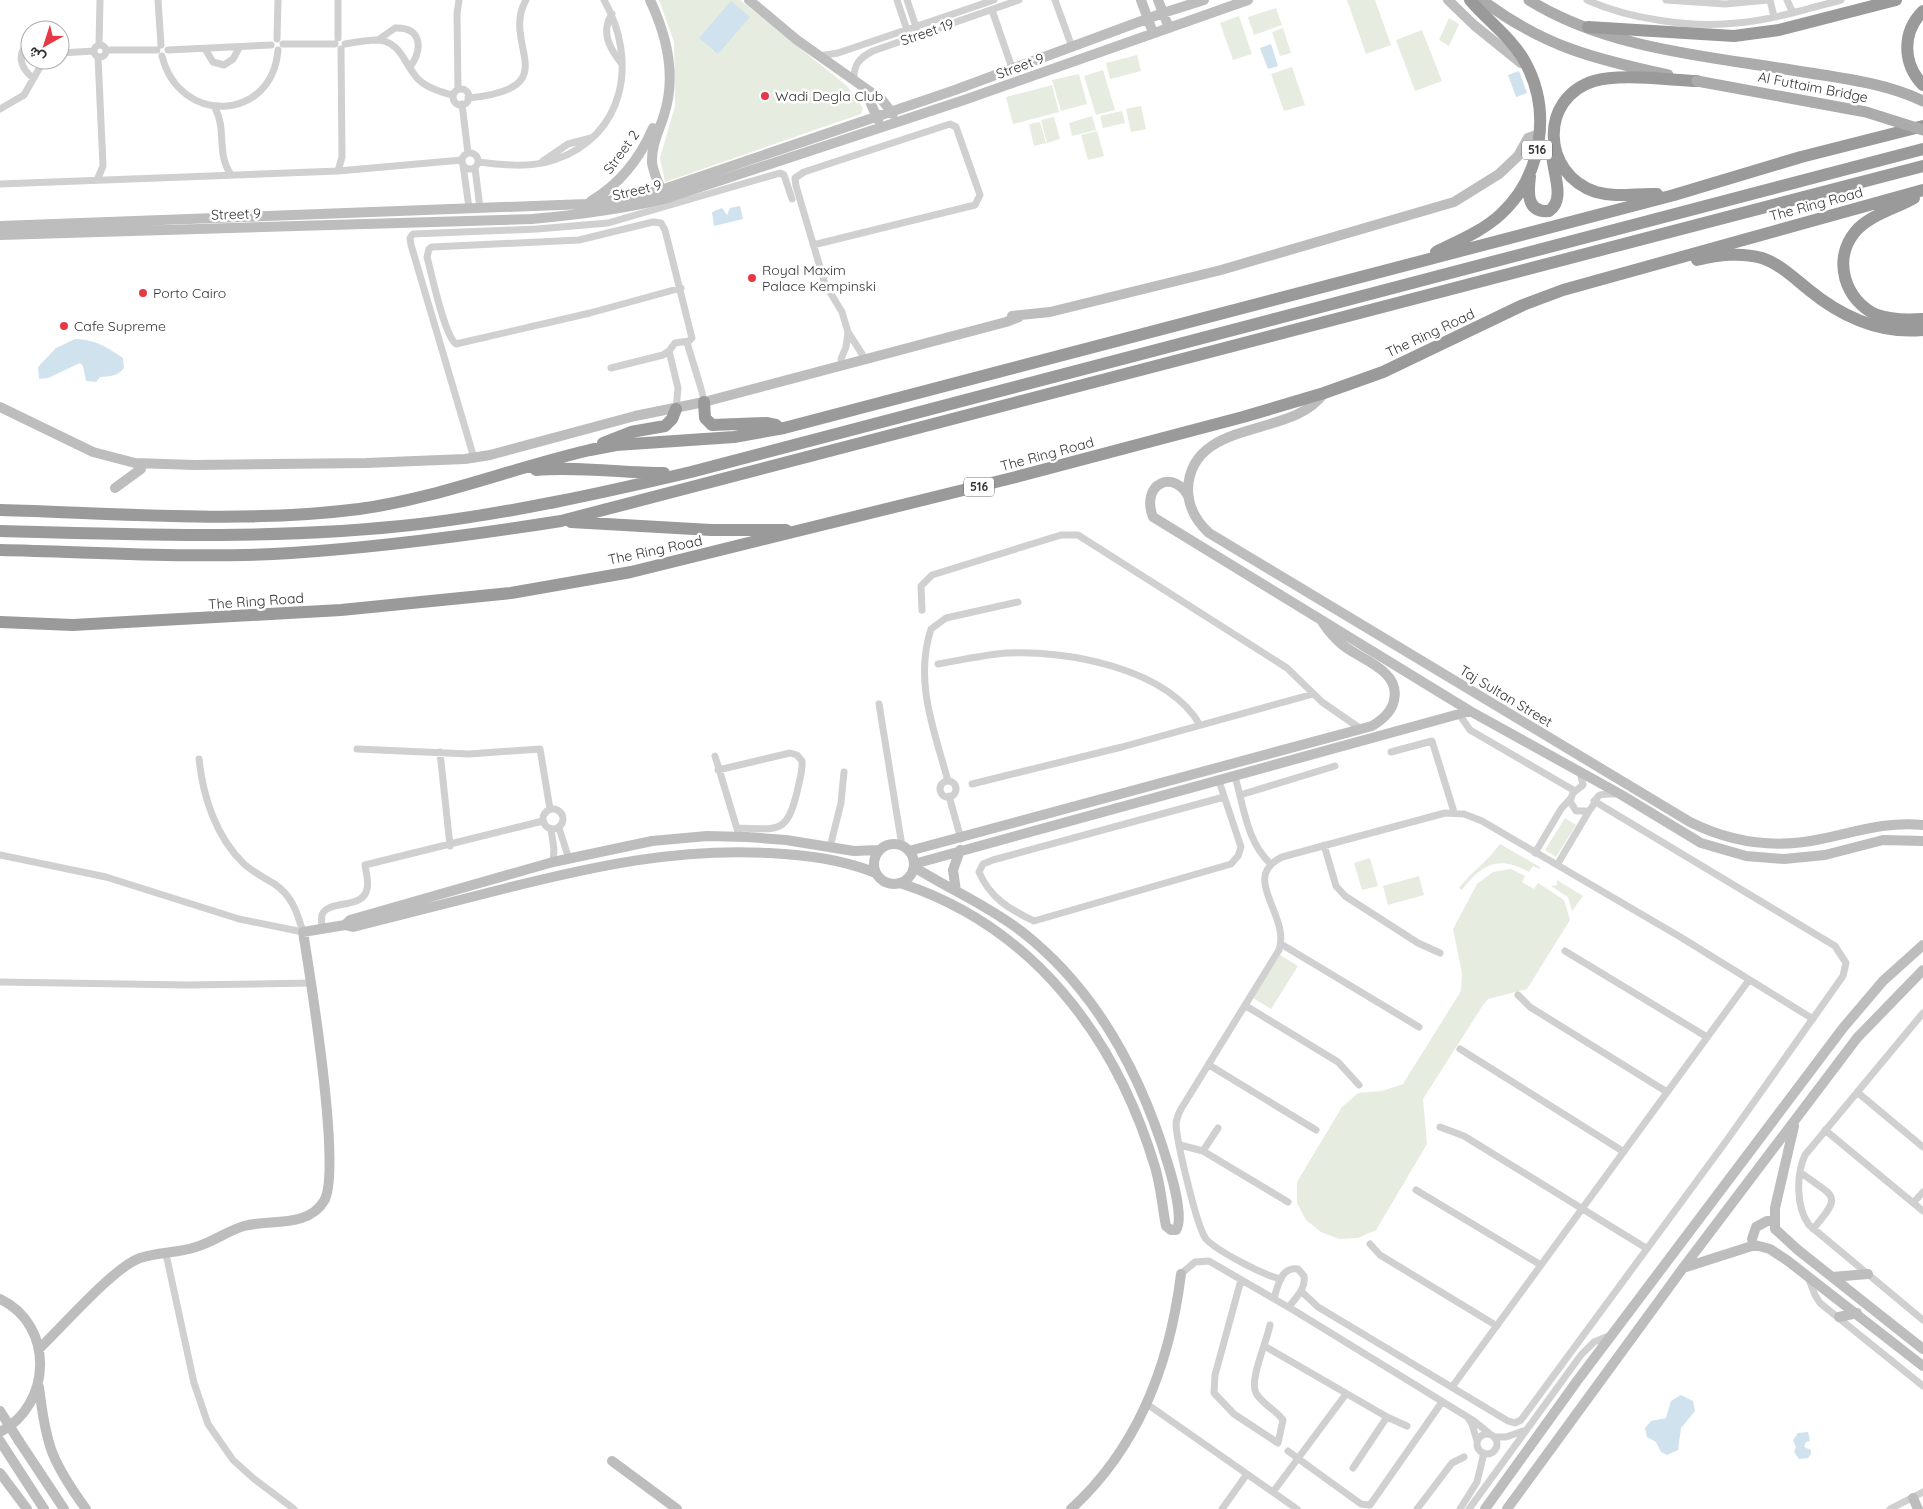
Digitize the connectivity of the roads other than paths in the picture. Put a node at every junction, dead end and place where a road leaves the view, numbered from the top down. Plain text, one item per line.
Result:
1 (100, 0) edge
2 (158, 0) edge
3 (278, 0) edge
4 (338, 0) edge
5 (459, 0) edge
6 (526, 0) edge
7 (604, 0) edge
8 (650, 0) edge
9 (749, 0) edge
10 (897, 0) edge
11 (907, 0) edge
12 (994, 0) edge
13 (1019, 0) edge
14 (1055, 0) edge
15 (1141, 0) edge
16 (1158, 0) edge
17 (1204, 0) edge
18 (1248, 0) edge
19 (1448, 0) edge
20 (1470, 0) edge
21 (1482, 0) edge
22 (1529, 0) edge
23 (1588, 0) edge
24 (1666, 0) edge
25 (1769, 0) edge
26 (1787, 0) edge
27 (1841, 0) edge
28 (1896, 0) edge
29 (1222, 4) edge
30 (992, 10) junction
31 (1923, 10) edge
32 (1163, 13) junction
33 (1793, 13) junction
34 (612, 14) junction
35 (1774, 17) junction
36 (1148, 18) junction
37 (916, 26) junction
38 (1588, 27) junction
39 (1169, 28) junction
40 (907, 29) junction
41 (1153, 33) junction
42 (919, 35) junction
43 (910, 38) junction
44 (378, 40) junction
45 (336, 41) junction
46 (277, 44) junction
47 (343, 46) junction
48 (1072, 47) junction
49 (239, 48) junction
50 (206, 49) junction
51 (160, 50) junction
52 (97, 51) junction
53 (70, 52) edge
54 (818, 56) junction
55 (622, 64) junction
56 (410, 67) junction
57 (1012, 68) junction
58 (25, 70) edge
59 (38, 70) edge
60 (669, 74) junction
61 (33, 78) junction
62 (1533, 78) junction
63 (854, 81) junction
64 (1696, 81) junction
65 (1923, 85) edge
66 (960, 88) junction
67 (864, 89) junction
68 (456, 92) junction
69 (468, 98) junction
70 (964, 100) junction
71 (1923, 101) edge
72 (462, 104) junction
73 (227, 106) junction
74 (215, 108) junction
75 (0, 109) edge
76 (892, 110) junction
77 (877, 115) junction
78 (220, 121) junction
79 (897, 122) junction
80 (849, 126) junction
81 (881, 128) junction
82 (1923, 128) edge
83 (1539, 134) junction
84 (852, 137) junction
85 (1553, 141) junction
86 (1923, 149) edge
87 (468, 154) junction
88 (342, 157) junction
89 (222, 162) junction
90 (463, 163) junction
91 (476, 165) junction
92 (103, 166) junction
93 (1923, 166) edge
94 (338, 171) junction
95 (349, 171) junction
96 (1531, 173) junction
97 (231, 175) junction
98 (215, 176) junction
99 (112, 179) junction
100 (97, 180) junction
101 (0, 184) edge
102 (1923, 191) edge
103 (662, 194) junction
104 (1674, 195) junction
105 (792, 199) dead end
106 (586, 204) junction
107 (531, 206) junction
108 (474, 208) junction
109 (401, 212) junction
110 (240, 216) junction
111 (532, 219) junction
112 (402, 223) junction
113 (0, 226) edge
114 (239, 227) junction
115 (87, 228) junction
116 (0, 235) edge
117 (813, 245) junction
118 (1414, 263) junction
119 (1643, 267) junction
120 (681, 288) junction
121 (1019, 317) junction
122 (1923, 319) edge
123 (1923, 330) edge
124 (848, 332) junction
125 (686, 342) junction
126 (669, 351) junction
127 (862, 354) junction
128 (842, 362) junction
129 (611, 368) dead end
130 (1324, 393) junction
131 (704, 399) junction
132 (677, 406) junction
133 (0, 407) edge
134 (0, 414) edge
135 (784, 428) junction
136 (590, 450) junction
137 (474, 458) junction
138 (195, 465) junction
139 (141, 469) junction
140 (512, 472) junction
141 (691, 472) junction
142 (115, 488) dead end
143 (1189, 499) junction
144 (0, 510) edge
145 (561, 521) junction
146 (812, 529) junction
147 (0, 531) edge
148 (0, 550) edge
149 (1018, 602) dead end
150 (922, 610) dead end
151 (1320, 618) junction
152 (0, 622) edge
153 (938, 664) dead end
154 (1313, 694) junction
155 (879, 704) dead end
156 (1470, 711) junction
157 (1459, 714) junction
158 (1200, 725) junction
159 (1361, 729) junction
160 (358, 749) dead end
161 (440, 752) junction
162 (1391, 752) dead end
163 (714, 756) dead end
164 (199, 759) dead end
165 (1335, 766) dead end
166 (718, 770) junction
167 (1578, 770) junction
168 (844, 772) dead end
169 (1235, 777) junction
170 (1219, 781) junction
171 (972, 784) dead end
172 (1575, 791) junction
173 (1620, 794) junction
174 (1240, 795) junction
175 (1224, 796) junction
176 (1571, 798) junction
177 (1594, 801) junction
178 (550, 809) junction
179 (1589, 811) junction
180 (1454, 812) junction
181 (543, 821) junction
182 (1923, 825) edge
183 (559, 828) junction
184 (551, 829) junction
185 (738, 832) junction
186 (960, 839) junction
187 (1923, 841) edge
188 (1324, 845) junction
189 (450, 846) junction
190 (830, 847) junction
191 (905, 848) junction
192 (879, 850) junction
193 (960, 850) junction
194 (1535, 853) junction
195 (0, 855) edge
196 (568, 860) junction
197 (553, 862) junction
198 (1271, 864) junction
199 (914, 865) junction
200 (1557, 865) junction
201 (876, 873) junction
202 (900, 883) junction
203 (956, 891) junction
204 (345, 925) junction
205 (322, 930) junction
206 (303, 932) junction
207 (1281, 944) junction
208 (1923, 945) edge
209 (1566, 951) dead end
210 (1440, 952) dead end
211 (1923, 970) edge
212 (1749, 980) junction
213 (0, 982) edge
214 (311, 983) junction
215 (1518, 995) dead end
216 (1246, 1006) junction
217 (1923, 1013) edge
218 (1813, 1019) junction
219 (1419, 1027) dead end
220 (1707, 1038) junction
221 (1460, 1049) dead end
222 (1208, 1065) junction
223 (1359, 1085) dead end
224 (1667, 1092) junction
225 (1857, 1092) junction
226 (1795, 1123) junction
227 (1440, 1127) dead end
228 (1220, 1129) dead end
229 (1316, 1130) dead end
230 (1825, 1130) junction
231 (1180, 1145) junction
232 (1923, 1147) edge
233 (1204, 1152) junction
234 (1624, 1152) junction
235 (1800, 1172) junction
236 (1416, 1190) dead end
237 (1923, 1192) edge
238 (1288, 1202) dead end
239 (1913, 1203) junction
240 (1583, 1208) junction
241 (1923, 1211) edge
242 (1773, 1221) junction
243 (1813, 1229) junction
244 (1752, 1239) junction
245 (1370, 1244) dead end
246 (1646, 1248) junction
247 (1798, 1250) junction
248 (1734, 1251) junction
249 (1776, 1252) junction
250 (166, 1254) junction
251 (1788, 1261) junction
252 (1541, 1265) junction
253 (1684, 1268) junction
254 (1180, 1274) joint
255 (1868, 1274) junction
256 (1808, 1277) junction
257 (1832, 1277) junction
258 (1242, 1280) junction
259 (1279, 1282) junction
260 (1300, 1294) junction
261 (1271, 1296) junction
262 (0, 1299) edge
263 (1292, 1309) junction
264 (1856, 1313) junction
265 (1839, 1317) junction
266 (1923, 1320) edge
267 (1270, 1325) dead end
268 (1497, 1326) junction
269 (1612, 1335) junction
270 (1266, 1347) junction
271 (39, 1349) junction
272 (1923, 1349) edge
273 (1923, 1366) edge
274 (39, 1384) junction
275 (1923, 1386) edge
276 (1452, 1387) junction
277 (1346, 1394) junction
278 (1442, 1402) junction
279 (1147, 1404) junction
280 (0, 1412) edge
281 (1387, 1417) junction
282 (1468, 1418) junction
283 (1407, 1426) dead end
284 (1526, 1430) junction
285 (0, 1432) edge
286 (1492, 1436) junction
287 (0, 1441) edge
288 (1477, 1441) junction
289 (1278, 1443) junction
290 (1486, 1453) junction
291 (1464, 1457) dead end
292 (612, 1461) dead end
293 (1500, 1465) junction
294 (1353, 1468) dead end
295 (0, 1473) edge
296 (1248, 1474) junction
297 (1273, 1492) junction
298 (1923, 1492) edge
299 (1913, 1498) junction
300 (1225, 1508) edge
301 (27, 1509) edge
302 (44, 1509) edge
303 (64, 1509) edge
304 (86, 1509) edge
305 (294, 1509) edge
306 (677, 1509) edge
307 (1071, 1509) edge
308 (1297, 1509) edge
309 (1417, 1509) edge
310 (1460, 1509) edge
311 (1468, 1509) edge
312 (1485, 1509) edge
313 (1507, 1509) edge
314 (1890, 1509) edge
315 (1918, 1509) edge

1 - 52 street
2 - 51 street
3 - 46 street
4 - 45 street
5 - 68 street
6 - 69 street
7 - 34 street
8 - 60 street, Street 2
9 - 54 street
10 - 40 street
11 - 37 street
12 - 37 street, Street 19
13 - 30 street, Street 19
14 - 48 street
15 - 36 street
16 - 32 street
17 - 32 street, Street 9
18 - 29 street, Street 9
19 - 62 street
20 - 62 highway, 516
21 - 64 main road, Al Futtaim Bridge
22 - 38 main road, Al Futtaim Bridge
23 - 35 street
24 - 25 street
25 - 35 street
26 - 33 street
27 - 33 street
28 - 38 highway
29 - 39 street, Street 9
30 - 42 street, Street 19
30 - 57 street
31 - 65 highway
32 - 36 street, Street 9
32 - 39 street
33 - 35 street
34 - 55 street
34 - 55 street
36 - 41 street
36 - 48 street, Street 9
37 - 40 street, Street 19
37 - 42 street
38 - 71 main road, Al Futtaim Bridge
39 - 41 street, Street 9
40 - 43 street
40 - 54 street, Street 19
41 - 70 street, Street 9
42 - 43 street, Street 19
43 - 63 street, Street 19
44 - 47 street
44 - 56 street
44 - 56 street
45 - 46 street
45 - 47 street
46 - 49 street
46 - 73 street
47 - 88 street
48 - 57 street, Street 9
49 - 50 street
49 - 50 street
50 - 51 street
51 - 52 street
51 - 74 street
52 - 53 street
52 - 92 street
54 - 63 street
55 - 91 street
56 - 68 street
57 - 66 street, Street 9
58 - 61 street
59 - 61 street
60 - 103 street, Street 2
60 - 106 street, Street 2
61 - 75 street
62 - 83 highway, 516
63 - 67 street
64 - 82 main road, Al Futtaim Bridge, bridge
64 - 85 highway, 516
66 - 70 street
66 - 76 street, Street 9
67 - 76 street
67 - 77 street
68 - 69 street
68 - 72 street
69 - 72 street
70 - 79 street, Street 9
72 - 87 street
73 - 74 street
73 - 78 street
74 - 78 street
76 - 77 street, Street 9
76 - 79 street
77 - 80 street, Street 9
77 - 81 street
78 - 89 street
79 - 81 street, Street 9
80 - 84 street
80 - 103 street, Street 9
81 - 84 street, Street 9
82 - 104 highway, 516
83 - 96 highway, 516
83 - 121 street
84 - 103 street, Street 9
85 - 96 highway
85 - 104 highway, 516
86 - 141 highway, The Ring Road / 516
87 - 90 street
87 - 91 street
88 - 94 street
88 - 95 street
89 - 97 street
89 - 98 street
90 - 91 street
90 - 95 street
90 - 108 street
91 - 108 street
92 - 99 street
92 - 100 street
93 - 145 highway, The Ring Road / 516
94 - 95 street
94 - 97 street
96 - 118 highway, 516
97 - 98 street
98 - 99 street
99 - 100 street
100 - 101 street
102 - 119 highway, The Ring Road / 516
102 - 122 highway, 516
103 - 106 street, Street 9
103 - 111 street, Street 9
104 - 118 highway, 516
105 - 137 street
106 - 107 street, Street 9
107 - 108 street, Street 9
107 - 111 street
108 - 109 street, Street 9
109 - 110 street, Street 9
109 - 112 street
110 - 114 street
110 - 115 street, Street 9
111 - 112 street, Street 9
112 - 114 street, Street 9
113 - 115 street, Street 9
114 - 115 street, Street 9
115 - 116 street, Street 9
117 - 117 street
117 - 124 street
118 - 135 highway, 516
119 - 123 highway, 516
119 - 130 highway, The Ring Road / 516
120 - 120 street
120 - 125 street
121 - 127 street
121 - 128 street
124 - 127 street
124 - 128 street
125 - 126 street
125 - 131 street
126 - 129 street
126 - 132 street
127 - 128 street
128 - 131 street
130 - 143 street
130 - 146 highway, The Ring Road / 516
131 - 132 street
131 - 135 highway
132 - 136 highway
132 - 137 street
133 - 138 street
134 - 139 street
135 - 136 highway, 516
136 - 140 highway, 516
137 - 138 street
138 - 139 street
139 - 142 street
140 - 141 highway, 516
140 - 144 highway, 516
141 - 147 highway, The Ring Road / 516
143 - 151 street, Taj Sultan Street
143 - 182 street, Taj Sultan Street
145 - 146 highway, 516
145 - 148 highway, The Ring Road / 516
146 - 152 highway, The Ring Road / 516
149 - 186 street
150 - 154 street
151 - 156 street, Taj Sultan Street
151 - 159 street
153 - 158 street
154 - 158 street
154 - 159 street
155 - 191 street
156 - 157 street
156 - 167 street, Taj Sultan Street
157 - 169 street
157 - 172 street
158 - 171 street
159 - 186 street
160 - 161 street
161 - 178 street
161 - 189 street
162 - 180 street
163 - 166 street
164 - 206 street
165 - 174 street
166 - 185 street
166 - 185 street
167 - 172 street
167 - 173 street, Taj Sultan Street
168 - 190 street
169 - 170 street
169 - 174 street
170 - 175 street
170 - 193 street
172 - 176 street
173 - 177 street
173 - 187 street, Taj Sultan Street
174 - 198 street
175 - 175 street
176 - 179 street
176 - 194 street
177 - 179 street
177 - 218 street
178 - 181 street
178 - 183 street
179 - 200 street
180 - 188 street
180 - 194 street
181 - 184 street
181 - 189 street
183 - 184 street
183 - 196 street
184 - 197 street
185 - 190 street
185 - 196 street
186 - 191 street
188 - 198 street
188 - 210 street
189 - 205 street
190 - 192 street
191 - 192 street
191 - 199 street
192 - 201 street
193 - 199 street
193 - 203 street
194 - 200 street
195 - 206 street
196 - 197 street
197 - 204 street
198 - 207 street
199 - 202 street
199 - 203 street
200 - 212 street
201 - 202 street
201 - 204 street
202 - 203 street
204 - 205 street
205 - 206 street
206 - 214 street
207 - 216 street
207 - 219 street
208 - 269 street
209 - 220 street
211 - 226 street
212 - 218 street
212 - 220 street
213 - 214 street
214 - 250 street
215 - 224 street
216 - 222 street
216 - 223 street
217 - 225 street
218 - 246 street
220 - 224 street
221 - 234 street
222 - 229 street
222 - 231 street
224 - 234 street
225 - 230 street
225 - 232 street
226 - 242 street
226 - 253 street
227 - 240 street
228 - 233 street
230 - 235 street
230 - 239 street
231 - 233 street
231 - 259 street
233 - 238 street
234 - 240 street
235 - 243 street
235 - 243 street
236 - 252 street
237 - 239 street
239 - 241 street
240 - 246 street
240 - 252 street
242 - 244 street
242 - 247 street
243 - 255 street
244 - 248 street
244 - 249 street
245 - 268 street
246 - 276 street
247 - 251 street
247 - 257 street
248 - 249 street
248 - 253 street
249 - 251 street
250 - 271 street
250 - 305 street
251 - 256 street
252 - 268 street
253 - 313 street
254 - 258 street
254 - 279 street
255 - 257 street
255 - 266 street
256 - 264 street
256 - 265 street
257 - 272 street
258 - 261 street
258 - 289 street
259 - 260 street
259 - 261 street
260 - 263 street
260 - 276 street
261 - 263 street
262 - 271 street
263 - 278 street
264 - 265 street
264 - 273 street
265 - 275 street
267 - 270 street
268 - 276 street
269 - 284 street
269 - 312 street
270 - 277 street
270 - 289 street
271 - 274 street
274 - 285 street
274 - 304 street
277 - 281 street
277 - 297 street
278 - 282 street
278 - 289 street, bridge
279 - 296 street
279 - 307 street
280 - 303 street, bridge
281 - 283 street
281 - 294 street
282 - 286 street
282 - 288 street
284 - 286 street
284 - 293 street
286 - 288 street
286 - 290 street
287 - 302 street
288 - 290 street
290 - 293 street
290 - 310 street
291 - 309 street
292 - 306 street
293 - 311 street
295 - 301 street
296 - 297 street
296 - 300 street
297 - 308 street
298 - 299 street
299 - 314 street
299 - 315 street

